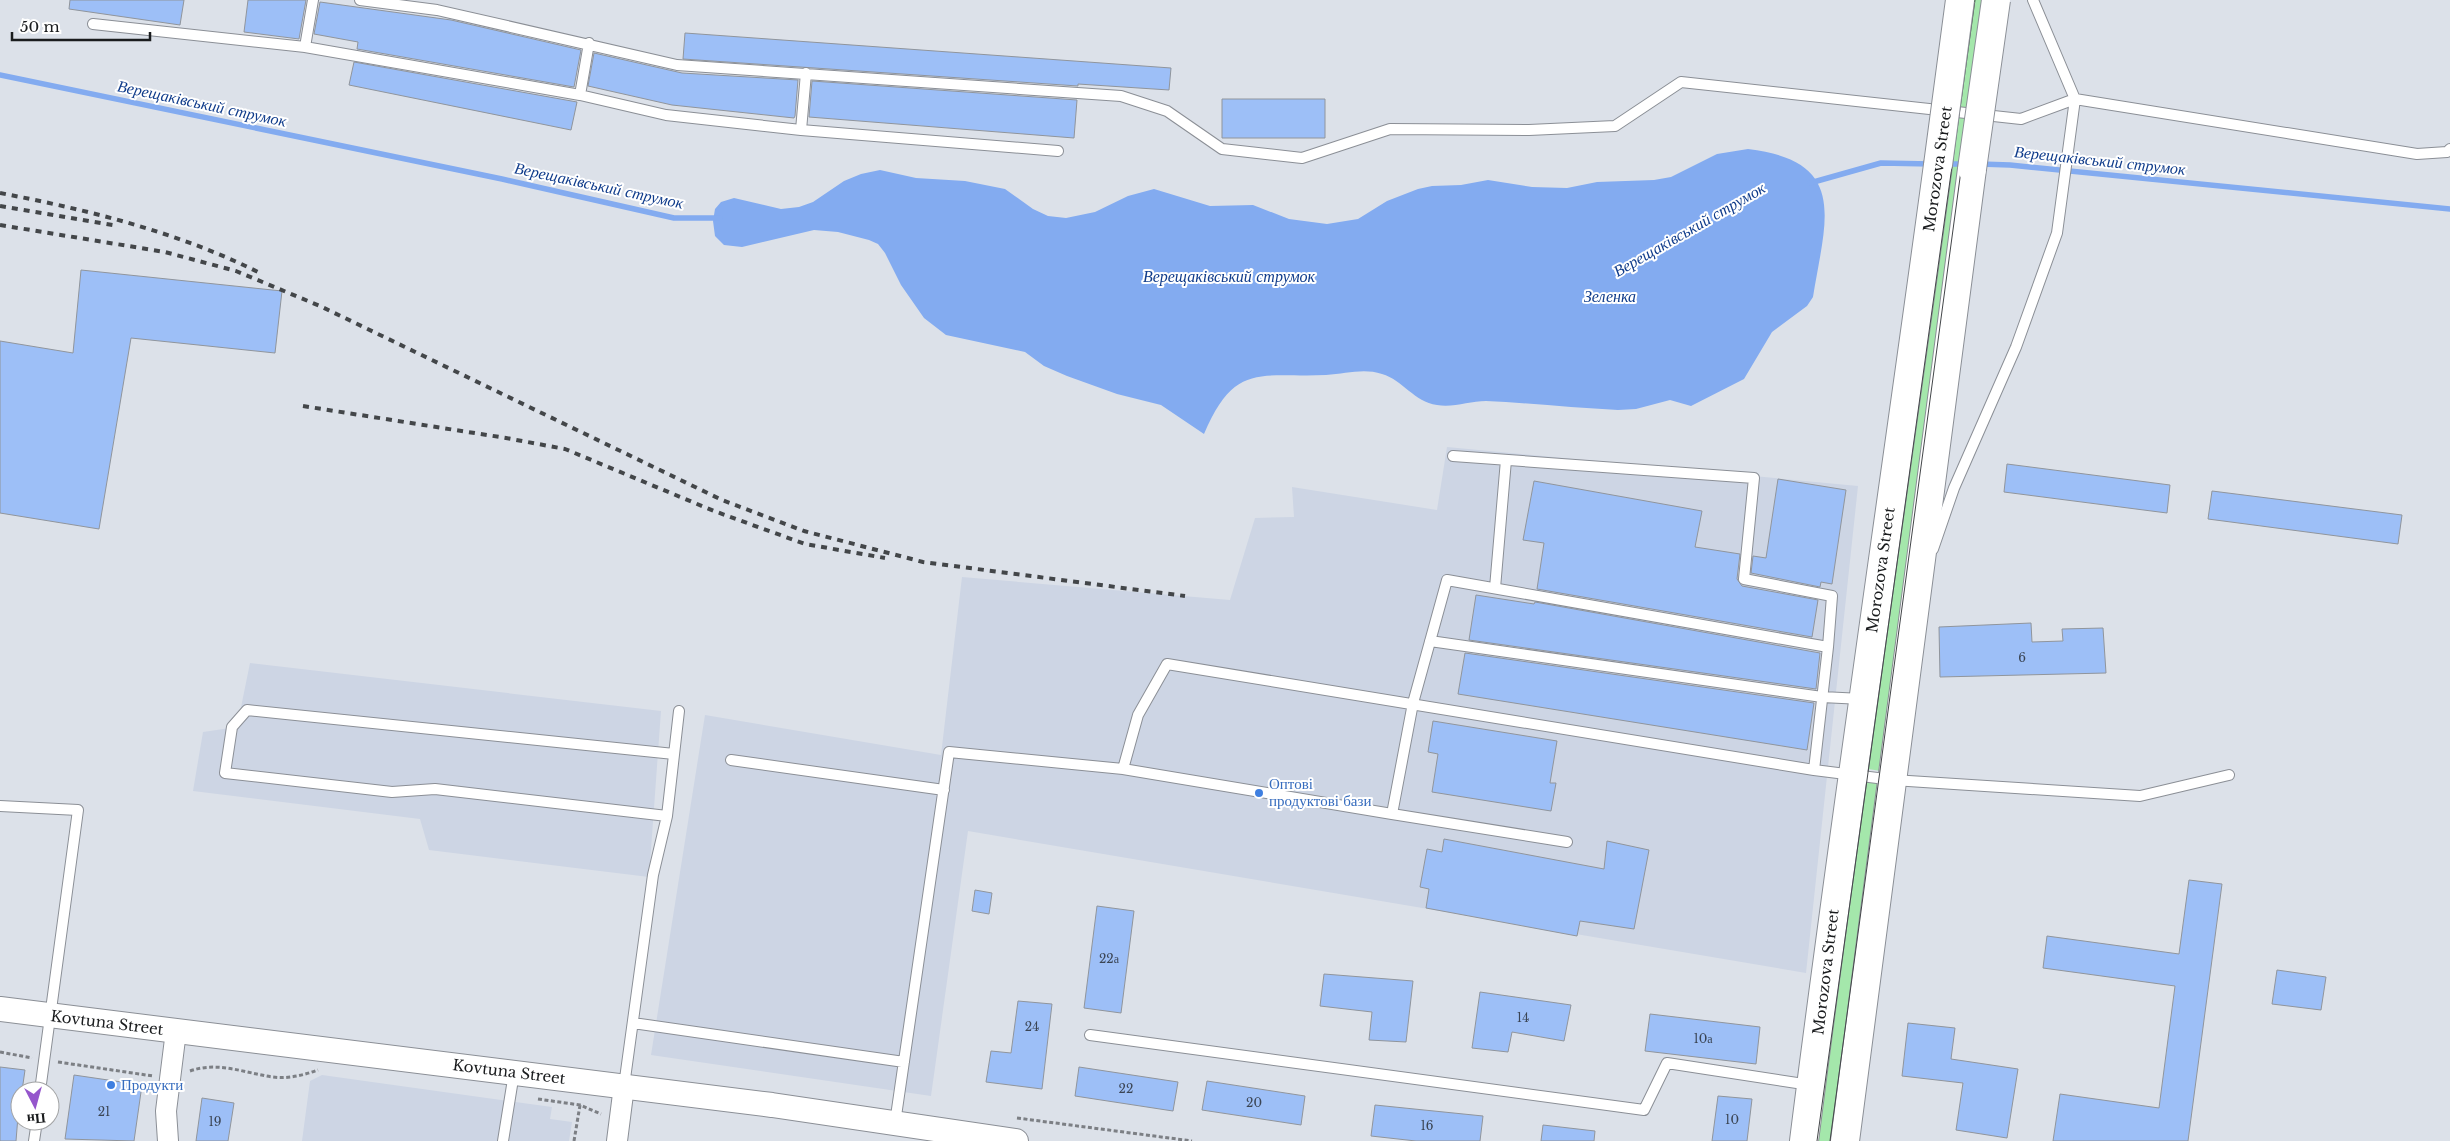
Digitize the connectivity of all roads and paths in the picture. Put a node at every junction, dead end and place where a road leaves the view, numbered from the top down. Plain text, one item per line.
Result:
1 (313, 0) edge
2 (360, 0) edge
3 (1960, 0) edge
4 (1996, 0) edge
5 (2033, 0) edge
6 (93, 24) dead end
7 (589, 43) junction
8 (305, 47) junction
9 (806, 73) junction
10 (580, 95) junction
11 (2075, 99) junction
12 (801, 130) junction
13 (2450, 149) edge
14 (1058, 151) dead end
15 (1454, 456) dead end
16 (1506, 460) junction
17 (1921, 575) junction
18 (1495, 588) junction
19 (1430, 641) junction
20 (1828, 647) junction
21 (1822, 697) junction
22 (1862, 699) junction
23 (1413, 703) junction
24 (679, 712) dead end
25 (674, 754) junction
26 (731, 760) dead end
27 (1123, 769) junction
28 (1814, 770) junction
29 (1851, 774) junction
30 (2229, 775) dead end
31 (1894, 780) junction
32 (944, 790) junction
33 (0, 806) edge
34 (1392, 814) junction
35 (666, 816) junction
36 (1566, 842) dead end
37 (0, 1009) edge
38 (49, 1015) junction
39 (633, 1023) junction
40 (176, 1032) junction
41 (1090, 1035) dead end
42 (0, 1052) edge
43 (43, 1059) junction
44 (904, 1062) junction
45 (328, 1071) dead end
46 (170, 1078) junction
47 (41, 1081) edge
48 (513, 1084) junction
49 (1811, 1085) junction
50 (624, 1086) junction
51 (580, 1105) junction
52 (895, 1123) junction
53 (618, 1133) edge
54 (918, 1134) edge
55 (168, 1141) edge
56 (503, 1141) edge
57 (574, 1141) edge
58 (1016, 1141) edge
59 (1804, 1141) edge
60 (1845, 1141) edge

1 - 8 lane
2 - 7 lane
3 - 22 main road, Morozova Street, bridge
4 - 17 main road, bridge
5 - 11 lane
6 - 8 lane
7 - 9 lane
7 - 10 lane
8 - 10 lane
9 - 11 lane
9 - 12 lane
10 - 12 lane
11 - 13 lane
11 - 17 lane
12 - 14 lane
15 - 16 lane
16 - 18 lane
16 - 20 lane
17 - 31 main road
18 - 19 lane
18 - 20 lane
19 - 21 lane
19 - 23 lane
20 - 21 lane
21 - 22 lane
21 - 28 lane
22 - 29 main road, Morozova Street
23 - 27 lane
23 - 28 lane
23 - 34 lane
24 - 25 lane
25 - 35 lane
25 - 35 lane
26 - 32 lane
27 - 32 lane
27 - 34 lane
28 - 29 lane
29 - 31 lane
29 - 49 main road, Morozova Street
30 - 31 lane
31 - 60 main road
32 - 44 lane
33 - 38 lane
34 - 36 lane
35 - 39 lane
37 - 38 street, Kovtuna Street
38 - 40 street, Kovtuna Street
38 - 43 lane
39 - 44 lane
39 - 50 lane
40 - 46 street
40 - 48 street, Kovtuna Street
41 - 49 lane
42 - 43 path
43 - 46 path
43 - 47 lane
44 - 52 lane
45 - 46 path
46 - 55 street
48 - 50 street, Kovtuna Street
48 - 51 path
48 - 56 lane
49 - 59 main road, Morozova Street
50 - 52 street, Kovtuna Street
50 - 53 street
51 - 53 path
51 - 57 path
52 - 54 street, Kovtuna Street
54 - 58 street, Kovtuna Street

